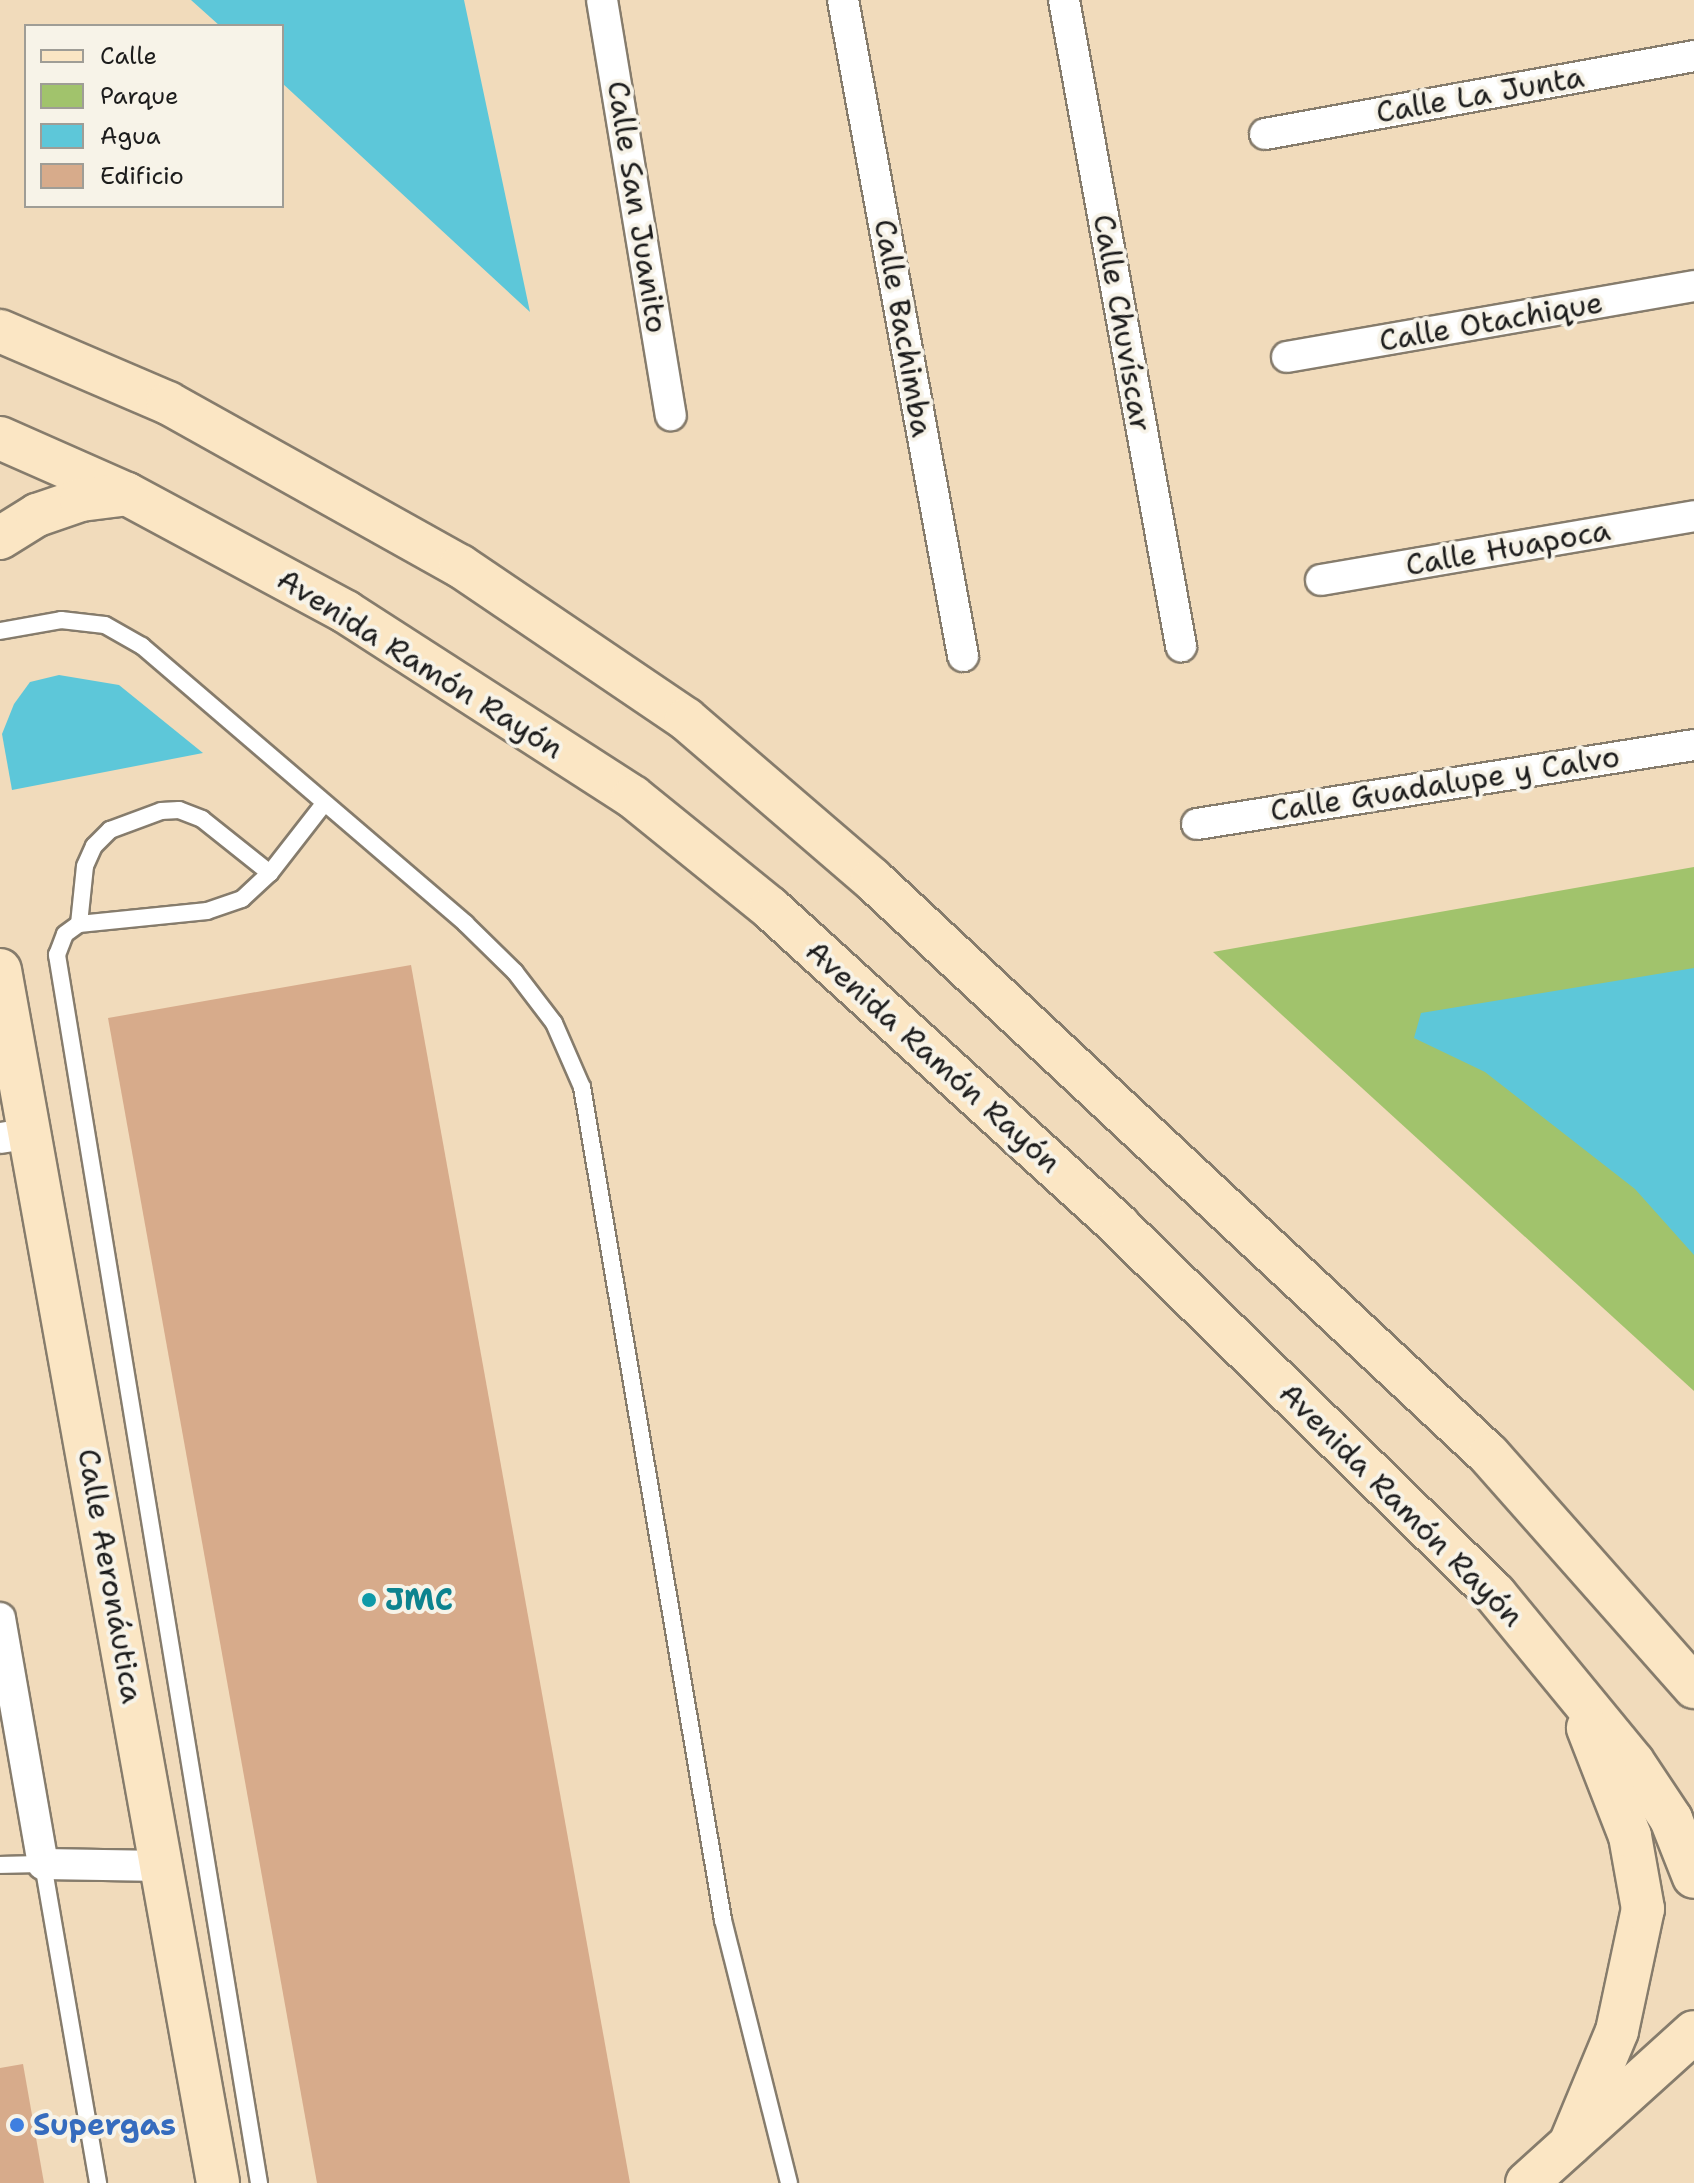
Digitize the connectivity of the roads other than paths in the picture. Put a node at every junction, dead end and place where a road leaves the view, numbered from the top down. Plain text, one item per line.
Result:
1 (602, 0) edge
2 (843, 0) edge
3 (1064, 0) edge
4 (1694, 56) edge
5 (1265, 134) dead end
6 (1694, 286) edge
7 (0, 331) edge
8 (1287, 357) dead end
9 (671, 415) dead end
10 (0, 438) edge
11 (127, 494) junction
12 (1694, 516) edge
13 (0, 538) edge
14 (1321, 580) dead end
15 (0, 631) edge
16 (1181, 646) dead end
17 (963, 656) dead end
18 (1694, 745) edge
19 (323, 805) junction
20 (1197, 824) dead end
21 (270, 873) junction
22 (79, 924) junction
23 (0, 970) edge
24 (15, 1136) edge
25 (0, 1618) edge
26 (1570, 1682) junction
27 (1694, 1687) edge
28 (43, 1864) junction
29 (0, 1865) edge
30 (163, 1866) junction
31 (1694, 1877) edge
32 (1694, 2032) edge
33 (1570, 2144) junction
34 (98, 2183) edge
35 (218, 2183) edge
36 (259, 2183) edge
37 (789, 2183) edge
38 (1527, 2183) edge

1 - 9 street, Calle San Juanito
2 - 17 street, Calle Bachimba
3 - 16 street, Calle Chuvíscar
4 - 5 street, Calle La Junta
6 - 8 street, Calle Otachique
7 - 27 main road
10 - 11 main road, Avenida Ramón Rayón
11 - 13 main road
11 - 26 main road, Avenida Ramón Rayón
12 - 14 street, Calle Huapoca
15 - 19 lane
18 - 20 street, Calle Guadalupe y Calvo
19 - 21 lane
19 - 37 lane
21 - 22 lane
21 - 22 lane
22 - 36 lane
23 - 24 main road, Calle Aeronáutica
24 - 30 main road, Calle Aeronáutica
25 - 28 street
26 - 31 main road, Avenida Ramón Rayón
26 - 33 main road
28 - 29 lane
28 - 30 street
28 - 34 lane
30 - 35 main road, Calle Aeronáutica
32 - 33 main road
33 - 38 main road

